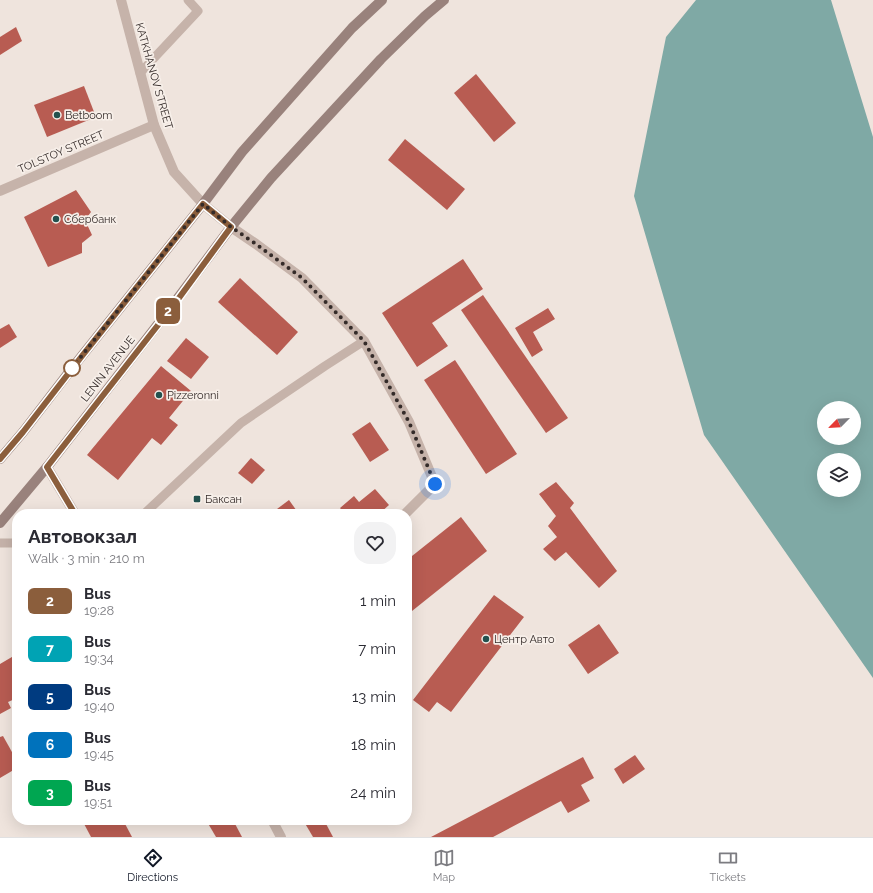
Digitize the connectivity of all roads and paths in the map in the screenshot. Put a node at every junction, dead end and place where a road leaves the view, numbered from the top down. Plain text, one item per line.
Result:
1 (121, 0) edge
2 (188, 0) edge
3 (382, 0) edge
4 (444, 0) edge
5 (140, 73) junction
6 (154, 126) junction
7 (0, 190) edge
8 (203, 204) junction
9 (231, 227) junction
10 (364, 341) junction
11 (0, 459) edge
12 (47, 467) junction
13 (72, 509) edge
14 (149, 509) edge
15 (410, 509) edge
16 (0, 523) edge
17 (0, 543) edge
18 (12, 543) edge
19 (275, 825) edge
20 (281, 837) edge

1 - 5 street, KATKHANOV STREET
2 - 5 lane
3 - 8 main road
4 - 9 main road, LENIN AVENUE
5 - 6 street, KATKHANOV STREET
6 - 7 street, TOLSTOY STREET
6 - 8 street, KATKHANOV STREET
8 - 9 street, KATKHANOV STREET
8 - 11 main road
9 - 10 street, KATKHANOV STREET
9 - 12 main road, LENIN AVENUE
10 - 14 lane
10 - 15 street, KATKHANOV STREET
12 - 13 street
12 - 16 main road, LENIN AVENUE
17 - 18 lane
19 - 20 street

